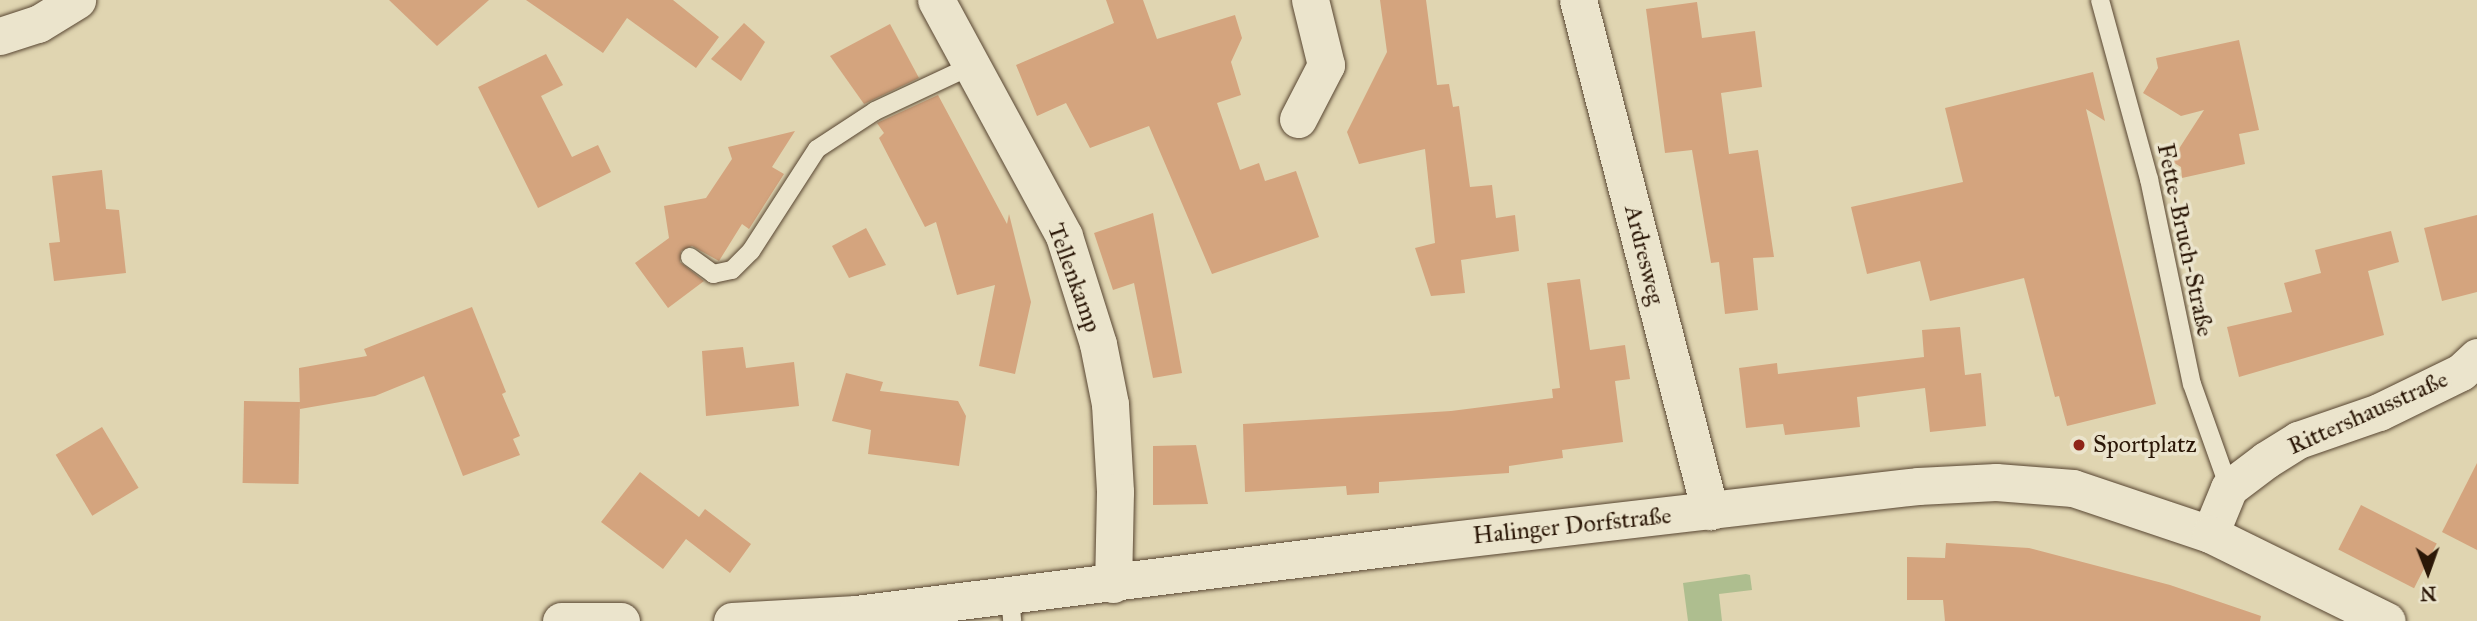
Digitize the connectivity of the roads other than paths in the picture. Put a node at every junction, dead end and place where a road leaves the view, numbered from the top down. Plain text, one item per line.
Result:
1 (77, 0) edge
2 (936, 0) edge
3 (1310, 0) edge
4 (1578, 0) edge
5 (2100, 0) edge
6 (0, 36) edge
7 (973, 65) junction
8 (1298, 119) dead end
9 (690, 257) dead end
10 (2477, 357) edge
11 (2229, 488) junction
12 (1710, 511) junction
13 (2210, 534) junction
14 (1113, 584) junction
15 (1011, 608) edge
16 (561, 621) edge
17 (621, 621) edge
18 (732, 621) edge
19 (2387, 621) edge

1 - 6 street
2 - 7 street, Tellenkamp
3 - 8 street
4 - 12 street, Ardresweg
5 - 11 lane, Fette-Bruch-Straße
7 - 9 lane
7 - 14 street, Tellenkamp
10 - 11 street, Rittershausstraße
11 - 13 street
12 - 13 street, Halinger Dorfstraße
12 - 14 street, Halinger Dorfstraße
13 - 19 street, Halinger Dorfstraße
14 - 15 street, Halinger Dorfstraße
15 - 18 street, Halinger Dorfstraße
16 - 17 street

